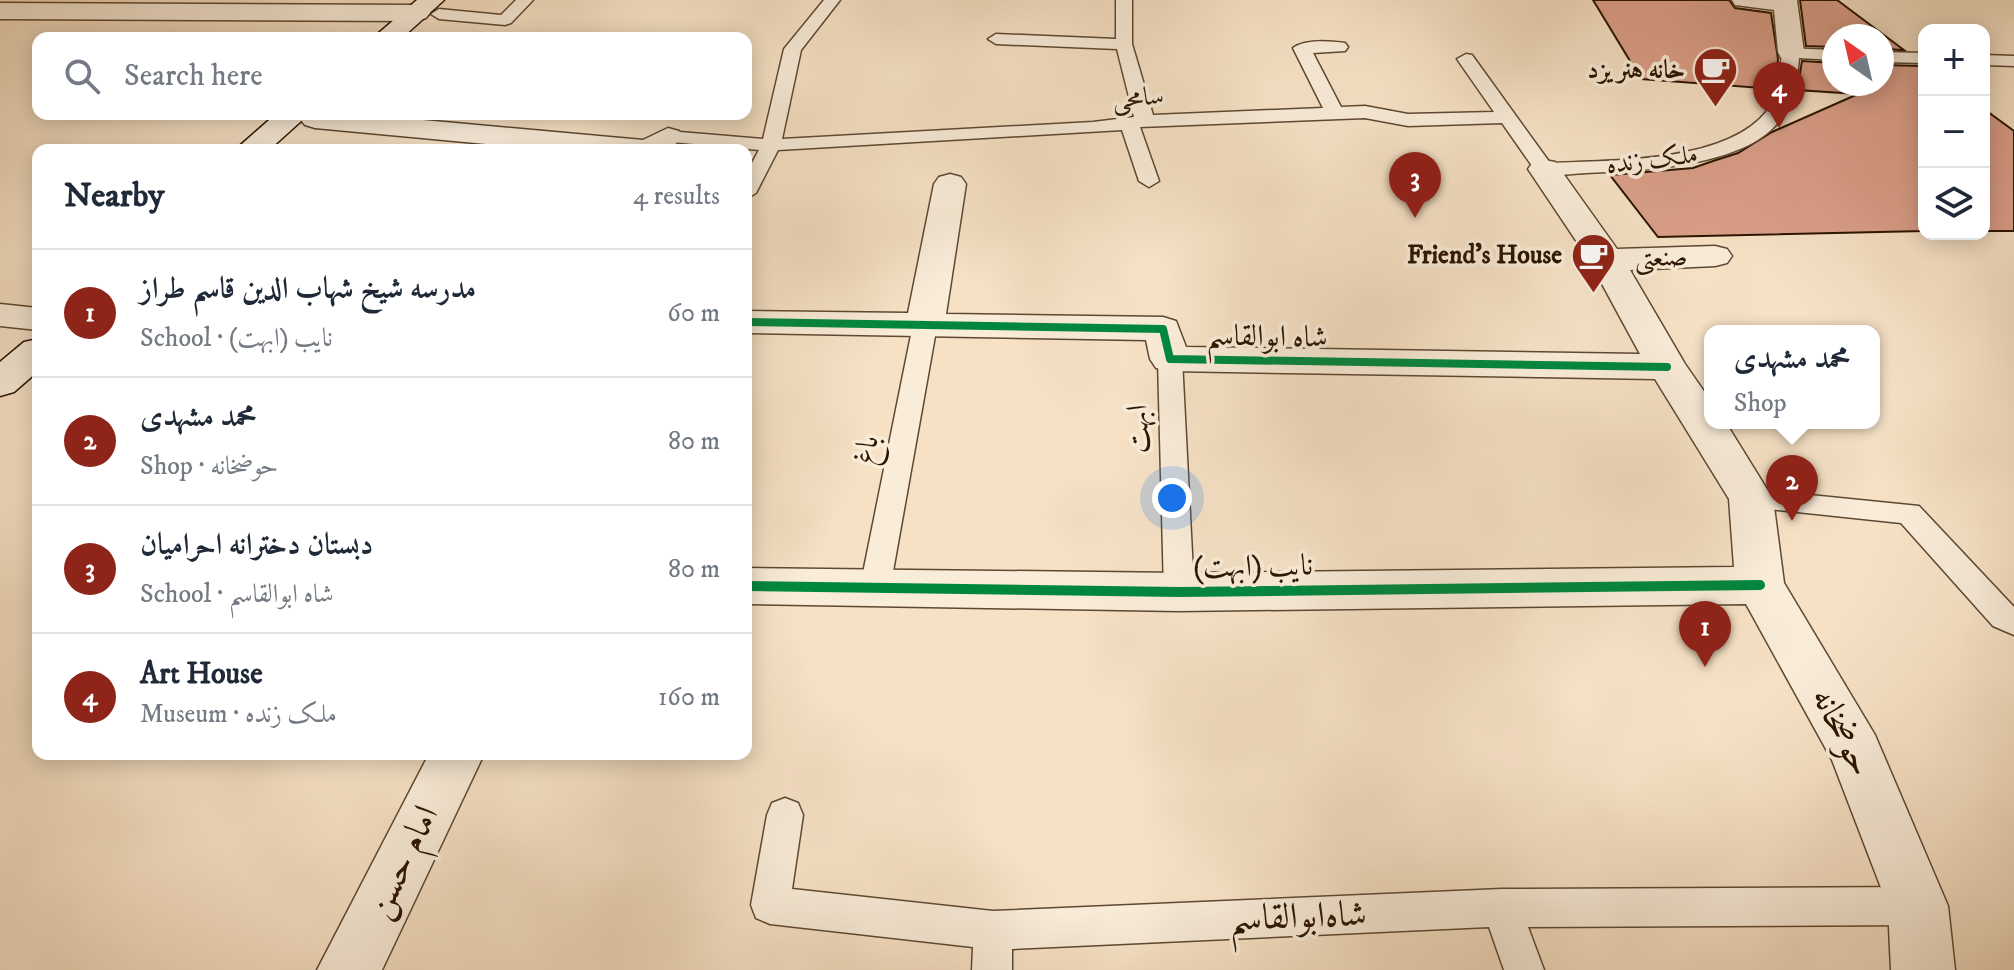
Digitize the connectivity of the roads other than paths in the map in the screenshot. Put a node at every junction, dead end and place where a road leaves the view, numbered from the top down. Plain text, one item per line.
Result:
1 (525, 0) edge
2 (832, 0) edge
3 (1124, 0) edge
4 (1744, 0) edge
5 (1786, 2) edge
6 (118, 6) edge
7 (0, 11) edge
8 (156, 11) junction
9 (431, 13) edge
10 (127, 32) edge
11 (397, 32) edge
12 (996, 39) dead end
13 (1124, 44) junction
14 (1339, 47) dead end
15 (1791, 52) junction
16 (1822, 54) edge
17 (1894, 57) edge
18 (1918, 58) edge
19 (1466, 59) dead end
20 (1990, 60) edge
21 (2014, 61) edge
22 (1335, 113) junction
23 (1508, 117) junction
24 (303, 120) edge
25 (306, 120) edge
26 (350, 120) edge
27 (1137, 122) junction
28 (668, 137) joint
29 (261, 144) edge
30 (284, 144) edge
31 (589, 144) edge
32 (658, 144) edge
33 (771, 145) junction
34 (1544, 169) junction
35 (752, 181) edge
36 (1149, 181) dead end
37 (950, 184) dead end
38 (1715, 256) dead end
39 (1607, 260) junction
40 (0, 315) edge
41 (32, 320) edge
42 (752, 322) edge
43 (925, 325) junction
44 (32, 326) edge
45 (0, 353) edge
46 (32, 356) edge
47 (1170, 359) junction
48 (1667, 367) junction
49 (0, 383) edge
50 (1704, 422) edge
51 (1709, 429) edge
52 (1751, 499) junction
53 (1760, 585) junction
54 (752, 586) edge
55 (875, 588) junction
56 (1179, 592) junction
57 (2014, 623) edge
58 (454, 760) edge
59 (785, 815) dead end
60 (1918, 906) junction
61 (1502, 908) junction
62 (993, 930) junction
63 (349, 970) edge
64 (992, 970) edge
65 (1524, 970) edge
66 (1923, 970) edge

1 - 9 lane
2 - 33 lane
3 - 13 lane
4 - 5 street
5 - 15 street, ملک زنده
6 - 7 street
6 - 8 street
8 - 9 street
8 - 10 street
9 - 11 street
12 - 13 lane
13 - 27 lane
14 - 22 lane
15 - 16 lane
15 - 34 lane, ملک زنده
17 - 18 lane
19 - 23 lane
20 - 21 lane
22 - 23 lane, سامحی
22 - 27 lane, سامحی
23 - 34 lane
24 - 29 street
25 - 30 street
26 - 31 street
27 - 33 lane, سامحی
27 - 36 lane
28 - 32 street
28 - 33 lane, سامحی
33 - 35 lane
34 - 39 street
37 - 43 street
38 - 39 street, صنعتی
39 - 48 street
40 - 41 street
42 - 43 street, شاه ابوالقاسم
43 - 47 street, شاه ابوالقاسم
43 - 55 lane, باغ
44 - 45 street
46 - 49 street
47 - 48 street, شاه ابوالقاسم
47 - 56 lane, ابهت
48 - 50 street
51 - 52 street
52 - 53 street, حوضخانه
52 - 57 lane
53 - 56 street, نایب (ابهت)
53 - 60 street, حوضخانه
54 - 55 street, نایب (ابهت)
55 - 56 street, نایب (ابهت)
58 - 63 street, امام حسن
59 - 62 lane, شاه‌ابوالقاسم
60 - 61 lane, شاه‌ابوالقاسم
60 - 66 street, حوضخانه
61 - 62 lane, شاه‌ابوالقاسم
61 - 65 lane
62 - 64 lane

